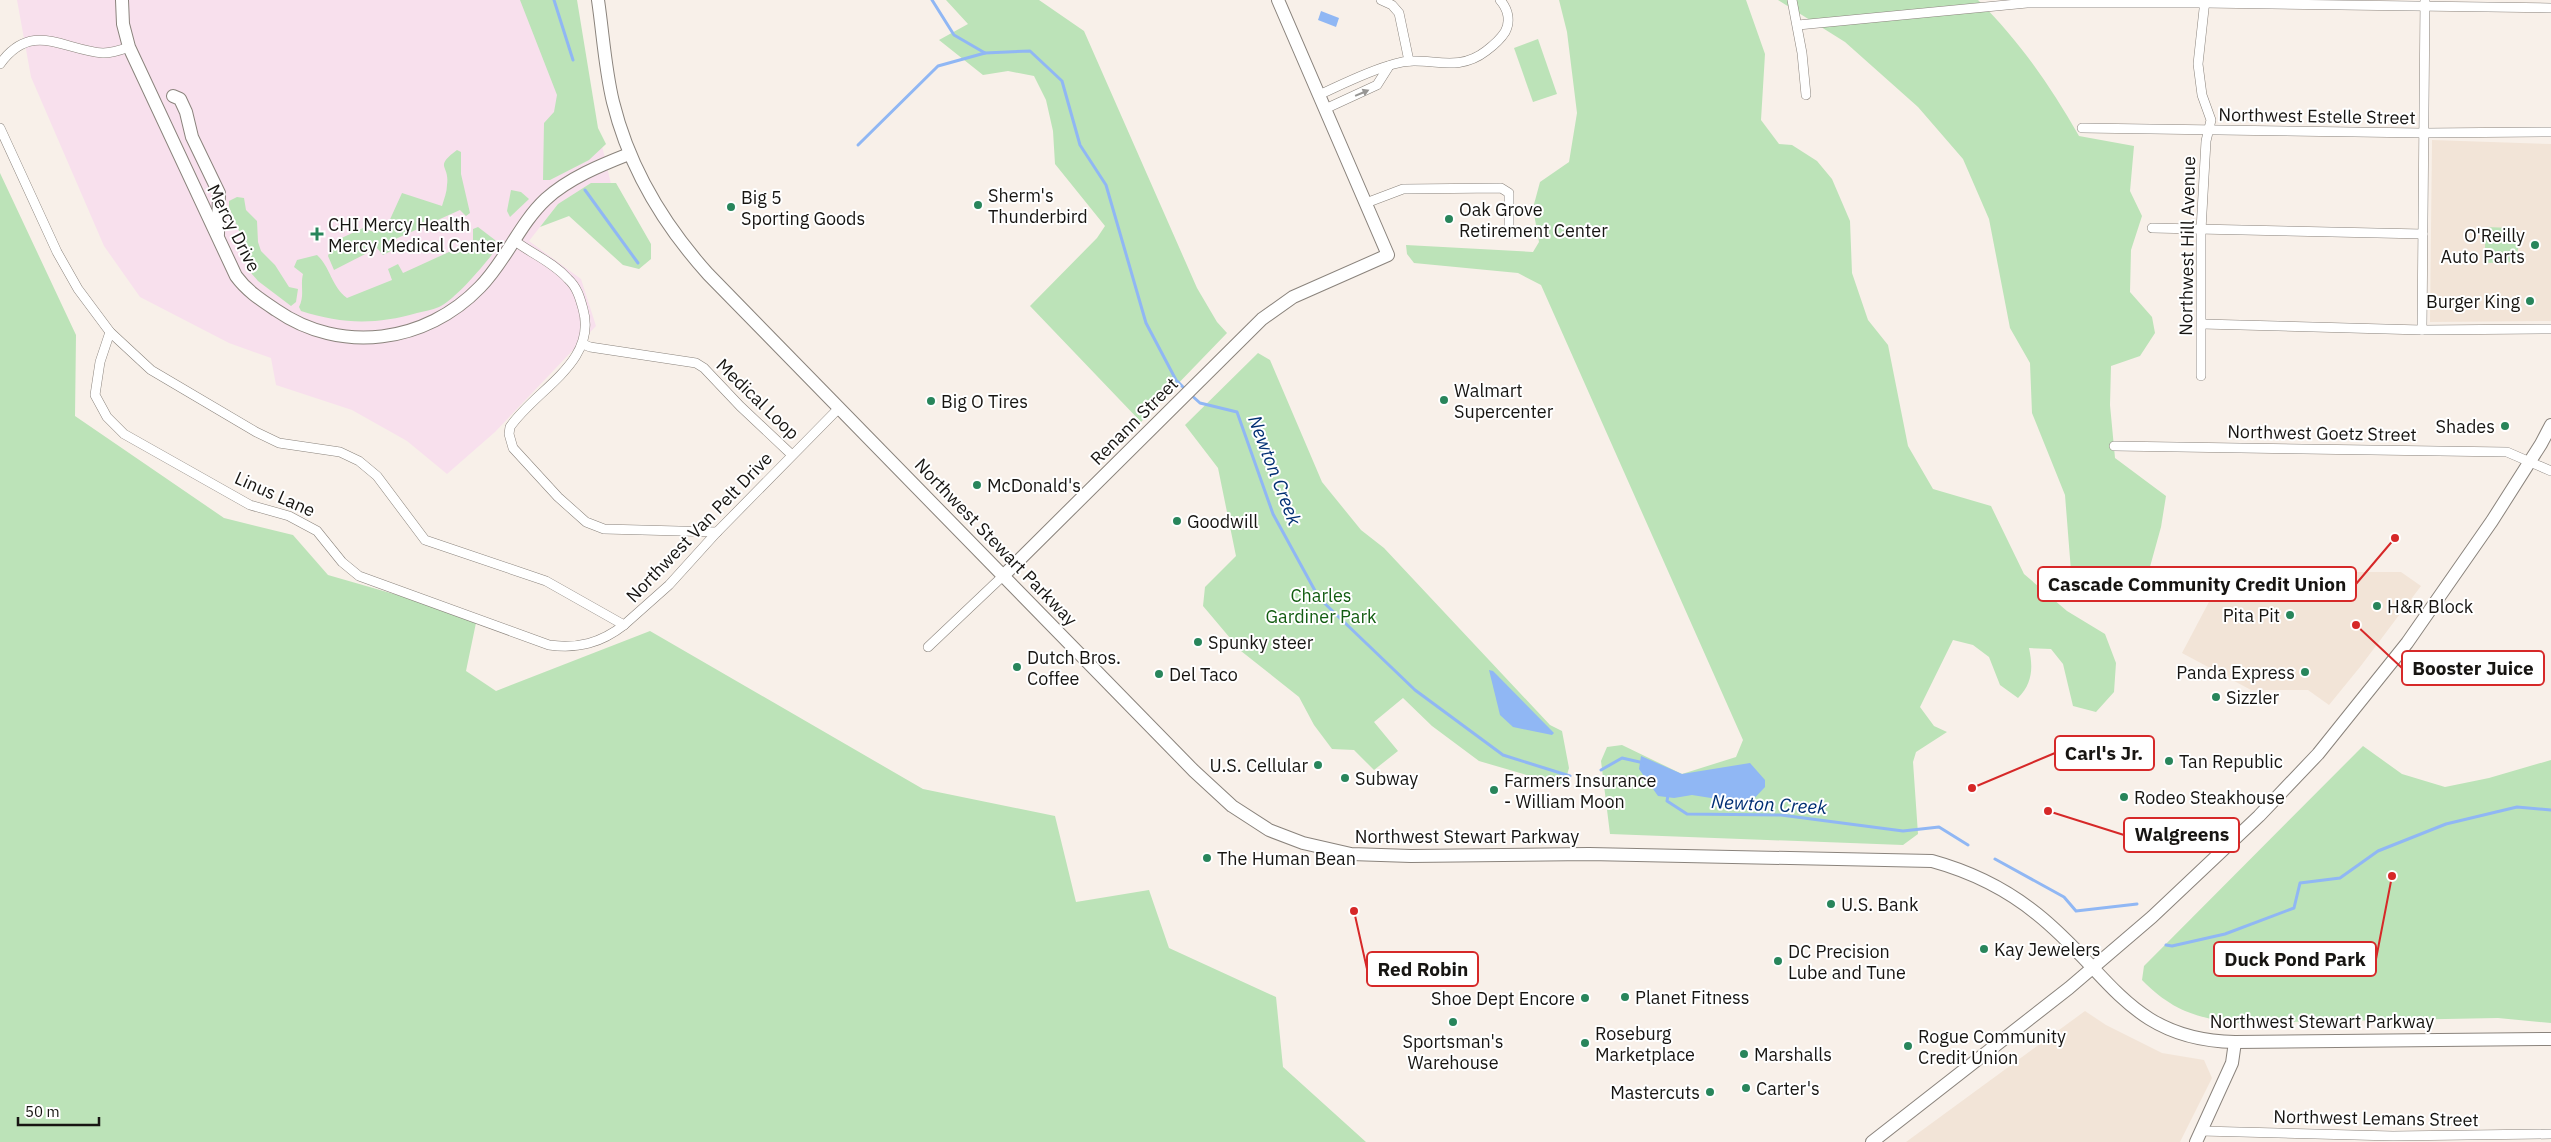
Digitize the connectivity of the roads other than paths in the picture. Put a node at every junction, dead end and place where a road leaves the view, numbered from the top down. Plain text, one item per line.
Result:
1 (122, 0) edge
2 (598, 0) edge
3 (1278, 0) edge
4 (1380, 0) edge
5 (1500, 0) edge
6 (1792, 0) edge
7 (2205, 1) edge
8 (2424, 3) edge
9 (2551, 8) edge
10 (1798, 25) junction
11 (130, 47) junction
12 (1, 60) edge
13 (1409, 61) junction
14 (1390, 66) junction
15 (1319, 95) junction
16 (1806, 95) dead end
17 (173, 96) dead end
18 (1325, 108) junction
19 (0, 128) edge
20 (2082, 128) dead end
21 (2209, 131) junction
22 (2551, 132) edge
23 (2423, 133) junction
24 (629, 154) junction
25 (1366, 203) junction
26 (2152, 228) dead end
27 (2201, 230) junction
28 (1509, 234) dead end
29 (2423, 234) junction
30 (219, 239) junction
31 (515, 241) junction
32 (2202, 324) junction
33 (2551, 329) edge
34 (2422, 330) junction
35 (110, 332) junction
36 (583, 344) junction
37 (2201, 376) dead end
38 (838, 408) junction
39 (2551, 425) edge
40 (2114, 446) dead end
41 (792, 455) junction
42 (2529, 460) junction
43 (2551, 471) edge
44 (717, 532) junction
45 (1004, 575) junction
46 (624, 625) junction
47 (928, 647) dead end
48 (2093, 967) junction
49 (2551, 1039) edge
50 (2235, 1042) junction
51 (2551, 1134) edge
52 (2198, 1136) edge
53 (1872, 1142) edge

1 - 11 main road, Mercy Drive
2 - 24 main road, Northwest Stewart Parkway
3 - 15 main road
4 - 13 street
5 - 13 street
6 - 10 street
7 - 8 street
7 - 10 street
7 - 21 street, Northwest Hill Avenue
8 - 9 street
8 - 23 street
10 - 16 street
11 - 12 street
11 - 30 main road, Mercy Drive
13 - 14 street
14 - 15 street
18 -> 14 street
15 - 18 main road
17 - 30 main road
18 - 25 main road
19 - 35 street, Northwest Van Pelt Drive
20 - 21 street, Northwest Estelle Street
21 - 23 street, Northwest Estelle Street
21 - 27 street, Northwest Hill Avenue
22 - 23 street, Northwest Estelle Street
23 - 29 street
24 - 31 main road, Mercy Drive
24 - 38 main road, Northwest Stewart Parkway
25 - 28 street
25 - 45 main road, Renann Street
26 - 27 street
27 - 29 street
27 - 32 street, Northwest Hill Avenue
29 - 34 street
30 - 31 main road, Mercy Drive
31 - 36 street
32 - 34 street
32 - 37 street, Northwest Hill Avenue
33 - 34 street
35 - 46 street, Northwest Van Pelt Drive
35 - 46 street, Linus Lane
36 - 41 street, Medical Loop
36 - 44 street
38 - 41 street, Northwest Van Pelt Drive
38 - 45 main road, Northwest Stewart Parkway
39 - 42 main road
40 - 42 street, Northwest Goetz Street
41 - 44 street, Northwest Van Pelt Drive
42 - 43 street, Northwest Goetz Street
42 - 48 main road
44 - 46 street, Northwest Van Pelt Drive
45 - 47 street, Renann Street
45 - 48 main road, Northwest Stewart Parkway
48 - 50 main road, Northwest Stewart Parkway
48 - 53 main road
49 - 50 main road, Northwest Stewart Parkway
50 - 52 main road
51 - 52 street, Northwest Lemans Street

